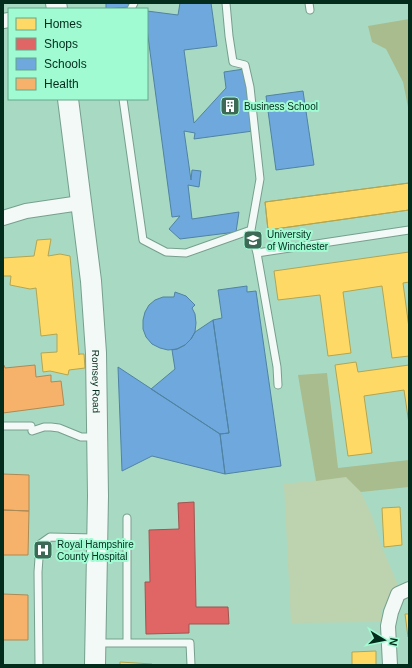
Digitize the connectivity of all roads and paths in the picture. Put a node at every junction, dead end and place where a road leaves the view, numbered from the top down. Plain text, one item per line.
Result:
1 (226, 3) edge
2 (68, 100) edge
3 (122, 100) edge
4 (80, 203) junction
5 (3, 218) edge
6 (251, 230) junction
7 (409, 230) edge
8 (257, 253) junction
9 (278, 385) dead end
10 (3, 426) edge
11 (97, 437) junction
12 (127, 518) dead end
13 (97, 538) junction
14 (409, 589) edge
15 (95, 643) junction
16 (127, 643) junction
17 (39, 665) edge
18 (95, 665) edge
19 (191, 665) edge
20 (390, 665) edge

1 - 6 lane
2 - 4 main road, Romsey Road
3 - 6 lane
4 - 5 street
4 - 11 main road, Romsey Road
6 - 8 lane
7 - 8 lane
8 - 9 lane
10 - 11 lane
11 - 13 main road, Romsey Road
12 - 16 lane
13 - 15 main road, Romsey Road
13 - 17 lane
14 - 20 street
15 - 16 lane
15 - 18 main road, Romsey Road
16 - 19 lane

